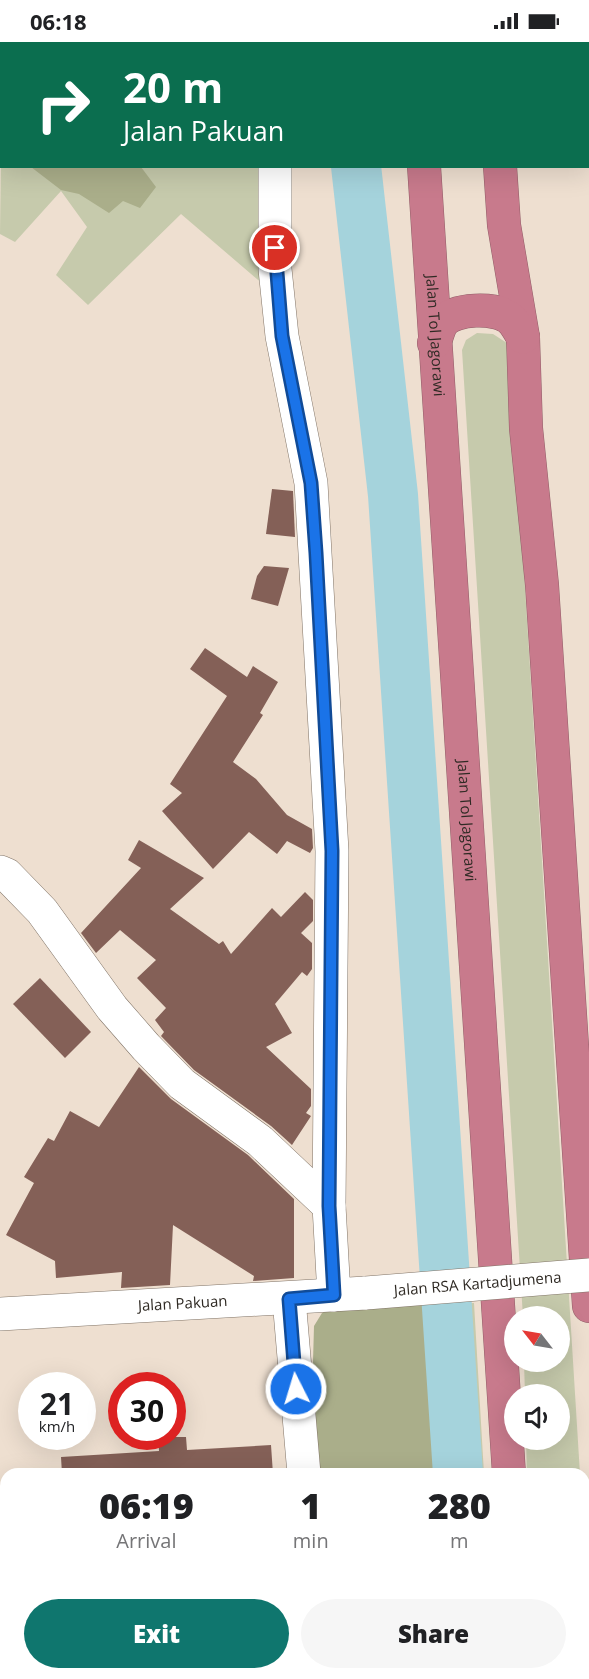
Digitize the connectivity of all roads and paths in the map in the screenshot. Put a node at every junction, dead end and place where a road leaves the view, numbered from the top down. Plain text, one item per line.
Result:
1 (275, 168) edge
2 (424, 168) edge
3 (500, 168) edge
4 (523, 337) junction
5 (434, 344) junction
6 (0, 872) edge
7 (329, 1206) junction
8 (589, 1275) edge
9 (350, 1294) junction
10 (289, 1299) junction
11 (589, 1306) edge
12 (0, 1314) edge
13 (303, 1468) edge
14 (509, 1468) edge

1 - 7 street
2 - 5 highway, Jalan Tol Jagorawi
3 - 4 highway
4 - 5 highway
4 - 11 highway
5 - 14 highway, Jalan Tol Jagorawi
6 - 7 street
7 - 9 street
8 - 9 street, Jalan RSA Kartadjumena, bridge
9 - 10 street, Jalan Pakuan
10 - 12 street, Jalan Pakuan
10 - 13 street

